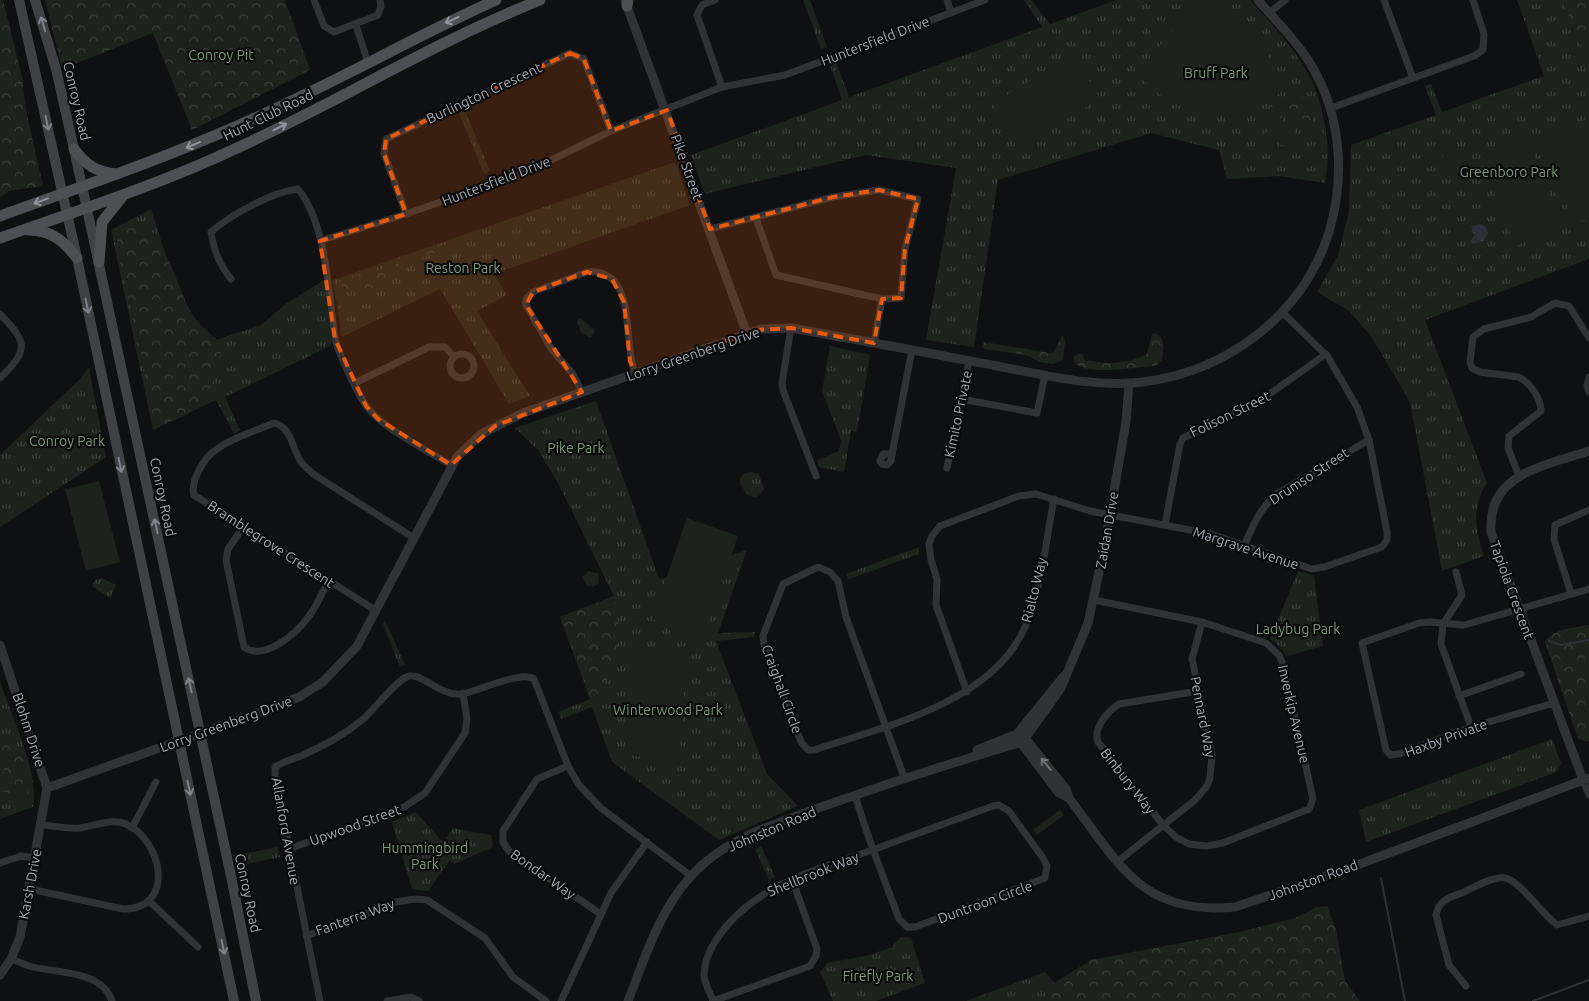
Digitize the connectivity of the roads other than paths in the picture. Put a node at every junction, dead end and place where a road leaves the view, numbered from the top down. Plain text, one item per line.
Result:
1 (19, 0) edge
2 (36, 0) edge
3 (314, 0) edge
4 (380, 0) edge
5 (496, 0) edge
6 (540, 0) edge
7 (715, 0) edge
8 (947, 0) edge
9 (985, 0) edge
10 (1258, 0) edge
11 (1285, 0) edge
12 (1384, 0) edge
13 (1473, 0) edge
14 (627, 2) edge
15 (951, 13) junction
16 (1269, 13) junction
17 (356, 25) junction
18 (368, 62) junction
19 (1413, 78) junction
20 (722, 87) junction
21 (1331, 108) junction
22 (667, 110) junction
23 (611, 132) junction
24 (74, 148) junction
25 (118, 174) junction
26 (82, 187) junction
27 (62, 193) junction
28 (124, 194) junction
29 (87, 208) junction
30 (406, 214) junction
31 (67, 215) junction
32 (0, 216) edge
33 (756, 218) junction
34 (710, 229) junction
35 (19, 231) junction
36 (0, 238) edge
37 (320, 241) junction
38 (77, 258) junction
39 (99, 262) junction
40 (231, 279) dead end
41 (882, 299) junction
42 (1282, 312) junction
43 (0, 314) edge
44 (791, 328) junction
45 (747, 334) junction
46 (1589, 338) edge
47 (874, 343) junction
48 (912, 350) junction
49 (1326, 354) junction
50 (454, 357) dead end
51 (969, 361) junction
52 (635, 373) junction
53 (1045, 375) junction
54 (1589, 377) edge
55 (0, 378) edge
56 (355, 383) junction
57 (1129, 383) junction
58 (582, 392) junction
59 (1589, 392) edge
60 (961, 399) junction
61 (1369, 440) junction
62 (1589, 451) edge
63 (892, 454) dead end
64 (451, 465) junction
65 (947, 468) dead end
66 (816, 476) dead end
67 (1520, 476) junction
68 (1054, 499) junction
69 (1589, 510) edge
70 (1110, 515) junction
71 (1165, 525) junction
72 (244, 526) junction
73 (414, 538) junction
74 (1244, 546) junction
75 (1456, 572) dead end
76 (328, 582) junction
77 (1589, 589) edge
78 (1571, 594) junction
79 (1094, 600) junction
80 (1519, 608) junction
81 (375, 610) junction
82 (1202, 622) junction
83 (1443, 624) junction
84 (0, 645) edge
85 (1520, 674) dead end
86 (1199, 691) junction
87 (967, 692) junction
88 (463, 694) junction
89 (1460, 696) junction
90 (1554, 703) junction
91 (886, 726) junction
92 (1471, 727) junction
93 (200, 733) junction
94 (1021, 738) junction
95 (179, 740) junction
96 (568, 766) junction
97 (904, 777) junction
98 (1586, 779) edge
99 (156, 782) dead end
100 (47, 788) junction
101 (855, 795) junction
102 (1589, 796) edge
103 (42, 825) junction
104 (1163, 825) junction
105 (132, 828) junction
106 (647, 842) junction
107 (289, 849) junction
108 (874, 849) junction
109 (35, 858) junction
110 (1117, 862) junction
111 (0, 863) edge
112 (691, 876) junction
113 (792, 879) junction
114 (30, 889) junction
115 (149, 901) junction
116 (600, 913) junction
117 (1589, 916) edge
118 (306, 936) junction
119 (198, 947) dead end
120 (11, 959) junction
121 (0, 975) edge
122 (1466, 986) dead end
123 (112, 1001) edge
124 (234, 1001) edge
125 (256, 1001) edge
126 (320, 1001) edge
127 (387, 1001) edge
128 (419, 1001) edge
129 (546, 1001) edge
130 (561, 1001) edge
131 (628, 1001) edge
132 (713, 1001) edge

1 -> 27 main road
24 -> 2 main road, Conroy Road
3 - 17 street
4 - 17 street
5 -> 18 main road, Hunt Club Road
28 -> 6 main road, Hunt Club Road
7 - 20 street
8 - 15 street
9 - 15 street, Huntersfield Drive
10 - 16 street, Lorry Greenberg Drive
11 - 16 street
12 - 19 street
13 - 19 street
14 - 22 street, Pike Street
15 - 20 street, Huntersfield Drive
16 - 21 street, Lorry Greenberg Drive
17 - 18 street
18 -> 25 main road, Hunt Club Road
19 - 21 street
20 - 22 street, Huntersfield Drive
21 - 42 street, Lorry Greenberg Drive
22 - 23 street, Huntersfield Drive
22 - 34 street, Pike Street
23 - 30 street, Huntersfield Drive
23 - 30 street, Burlington Crescent
24 - 25 main road
24 - 26 main road, Conroy Road
25 - 26 main road, Hunt Club Road
26 - 27 main road, Hunt Club Road
26 - 29 main road, Conroy Road
27 - 31 main road
27 -> 32 main road, Hunt Club Road
28 - 29 main road, Hunt Club Road
28 - 39 main road
29 - 31 main road, Hunt Club Road
29 - 39 main road, Conroy Road
30 - 37 street, Huntersfield Drive
31 - 35 main road, Hunt Club Road
31 - 38 main road
33 - 34 street
33 - 41 street
33 - 41 street
34 - 45 street, Pike Street
35 - 36 main road, Hunt Club Road
35 - 38 main road
37 - 40 street
37 - 56 street
38 -> 95 main road
93 -> 39 main road, Conroy Road
41 - 47 street
42 - 49 street, Margrave Avenue
42 - 57 street, Lorry Greenberg Drive
43 - 55 street
44 - 45 street, Lorry Greenberg Drive
44 - 47 street, Lorry Greenberg Drive
44 - 66 street
45 - 52 street, Lorry Greenberg Drive
46 - 67 street
47 - 48 street, Lorry Greenberg Drive
48 - 51 street, Lorry Greenberg Drive
48 - 63 street
49 - 61 street, Margrave Avenue
49 - 71 street, Folison Street
50 - 56 street
51 - 53 street, Lorry Greenberg Drive
51 - 60 street, Kimito Private
52 - 58 street, Lorry Greenberg Drive
52 - 58 street
53 - 57 street, Lorry Greenberg Drive
53 - 60 street
54 - 59 street
56 - 64 street
57 - 70 street, Zaidan Drive
58 - 64 street, Lorry Greenberg Drive
60 - 65 street, Kimito Private
61 - 74 street, Drumso Street
61 - 74 street, Margrave Avenue
62 - 67 street, Tapiola Crescent
64 - 73 street, Lorry Greenberg Drive
67 - 80 street, Tapiola Crescent
68 - 70 street, Margrave Avenue
68 - 87 street, Rialto Way
68 - 87 street, Margrave Avenue
69 - 78 street
70 - 71 street, Margrave Avenue
70 - 79 street, Zaidan Drive
71 - 74 street, Margrave Avenue
72 - 73 street, Bramblegrove Crescent
72 - 76 street, Bramblegrove Crescent
72 - 76 street
73 - 81 street, Lorry Greenberg Drive
75 - 83 street
76 - 81 street, Bramblegrove Crescent
77 - 78 street
78 - 80 street
79 - 82 street, Inverkip Avenue
79 - 94 street, Zaidan Drive
80 - 83 street
80 - 90 street, Tapiola Crescent
81 - 93 street, Lorry Greenberg Drive
82 - 86 street, Pennard Way
82 - 104 street, Inverkip Avenue
83 - 89 street
83 - 92 street, Haxby Private
84 - 100 street, Blohm Drive
85 - 89 street
86 - 104 street, Pennard Way
86 - 104 street, Binbury Way
87 - 91 street, Rialto Way
88 - 96 street, Allanford Avenue
88 - 107 street, Upwood Street
88 - 107 street, Allanford Avenue
89 - 92 street
90 - 92 street, Haxby Private
90 - 98 street, Tapiola Crescent
91 - 91 street, Craighall Circle
91 - 97 street, Craighall Circle
93 - 95 street, Lorry Greenberg Drive
93 - 125 main road, Conroy Road
94 - 97 street, Johnston Road
94 - 110 street, Johnston Road
95 - 100 street, Lorry Greenberg Drive
95 -> 124 main road
96 - 106 street, Allanford Avenue
96 - 116 street, Bondar Way
97 - 101 street, Johnston Road
98 - 102 street
98 - 110 street, Johnston Road
99 - 105 street
100 - 103 street, Karsh Drive
101 - 108 street, Duntroon Circle
101 - 112 street, Johnston Road
103 - 105 street
103 - 109 street, Karsh Drive
104 - 110 street, Pennard Way
105 - 115 street
106 - 112 street, Allanford Avenue
106 - 116 street
107 - 118 street, Allanford Avenue
108 - 108 street, Duntroon Circle
108 - 113 street, Shellbrook Way
109 - 111 street
109 - 114 street, Karsh Drive
112 - 131 street, Johnston Road
113 - 132 street, Shellbrook Way
113 - 132 street
114 - 115 street
114 - 120 street, Karsh Drive
115 - 119 street
116 - 130 street
117 - 122 street
118 - 126 street, Allanford Avenue
118 - 129 street, Fanterra Way
120 - 121 street, Karsh Drive
120 - 123 street
127 - 128 street

